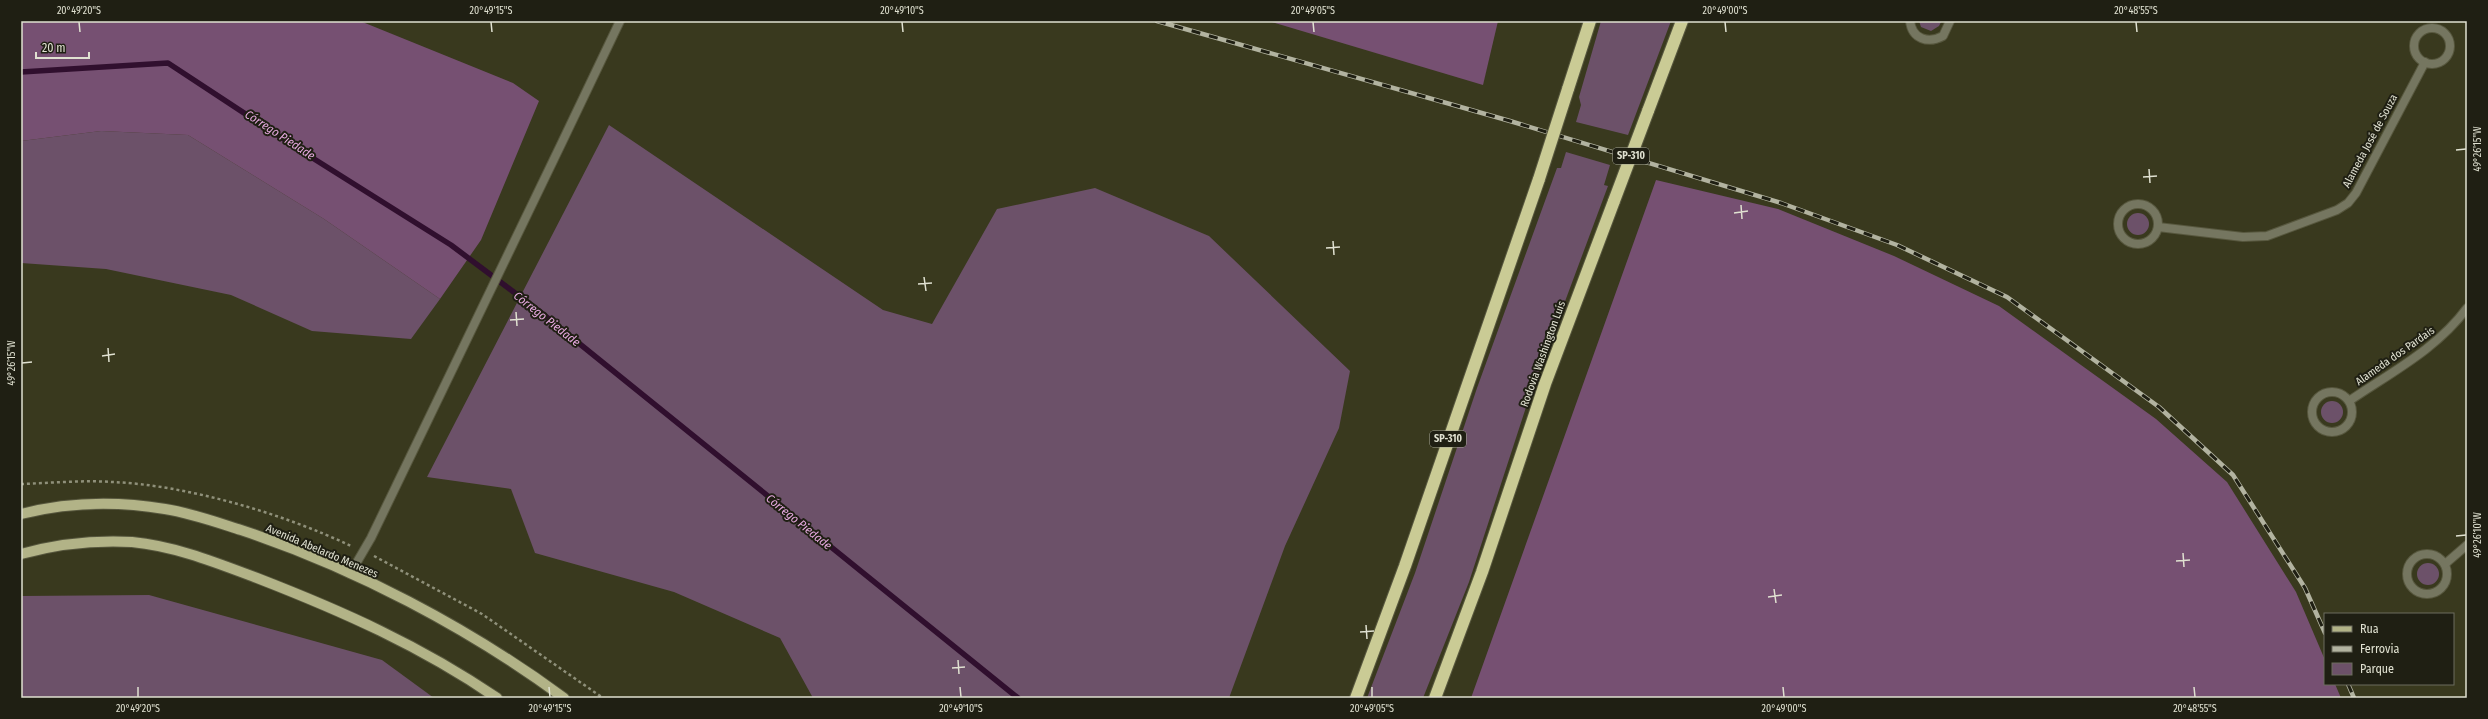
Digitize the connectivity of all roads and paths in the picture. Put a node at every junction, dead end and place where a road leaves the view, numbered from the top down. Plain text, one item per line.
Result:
1 (620, 21) edge
2 (1590, 21) edge
3 (1682, 21) edge
4 (1910, 21) edge
5 (1950, 21) edge
6 (2443, 21) edge
7 (2440, 30) junction
8 (2425, 62) junction
9 (2158, 227) junction
10 (2467, 308) edge
11 (2349, 401) junction
12 (21, 514) edge
13 (2467, 545) edge
14 (21, 554) edge
15 (2445, 564) junction
16 (350, 574) junction
17 (497, 698) edge
18 (564, 698) edge
19 (1356, 698) edge
20 (1436, 698) edge

1 - 16 street
2 - 19 highway, SP-310, bridge
3 - 20 highway, Rodovia Washington Luís / SP-310, bridge
4 - 5 street
6 - 7 street
7 - 8 street
7 - 8 street
8 - 9 street, Alameda José de Souza
9 - 9 street
10 - 11 street, Alameda dos Pardais
11 - 11 street
12 - 16 main road, Avenida Abelardo Menezes
13 - 15 street
14 - 17 main road
15 - 15 street
16 - 18 main road, Avenida Abelardo Menezes

